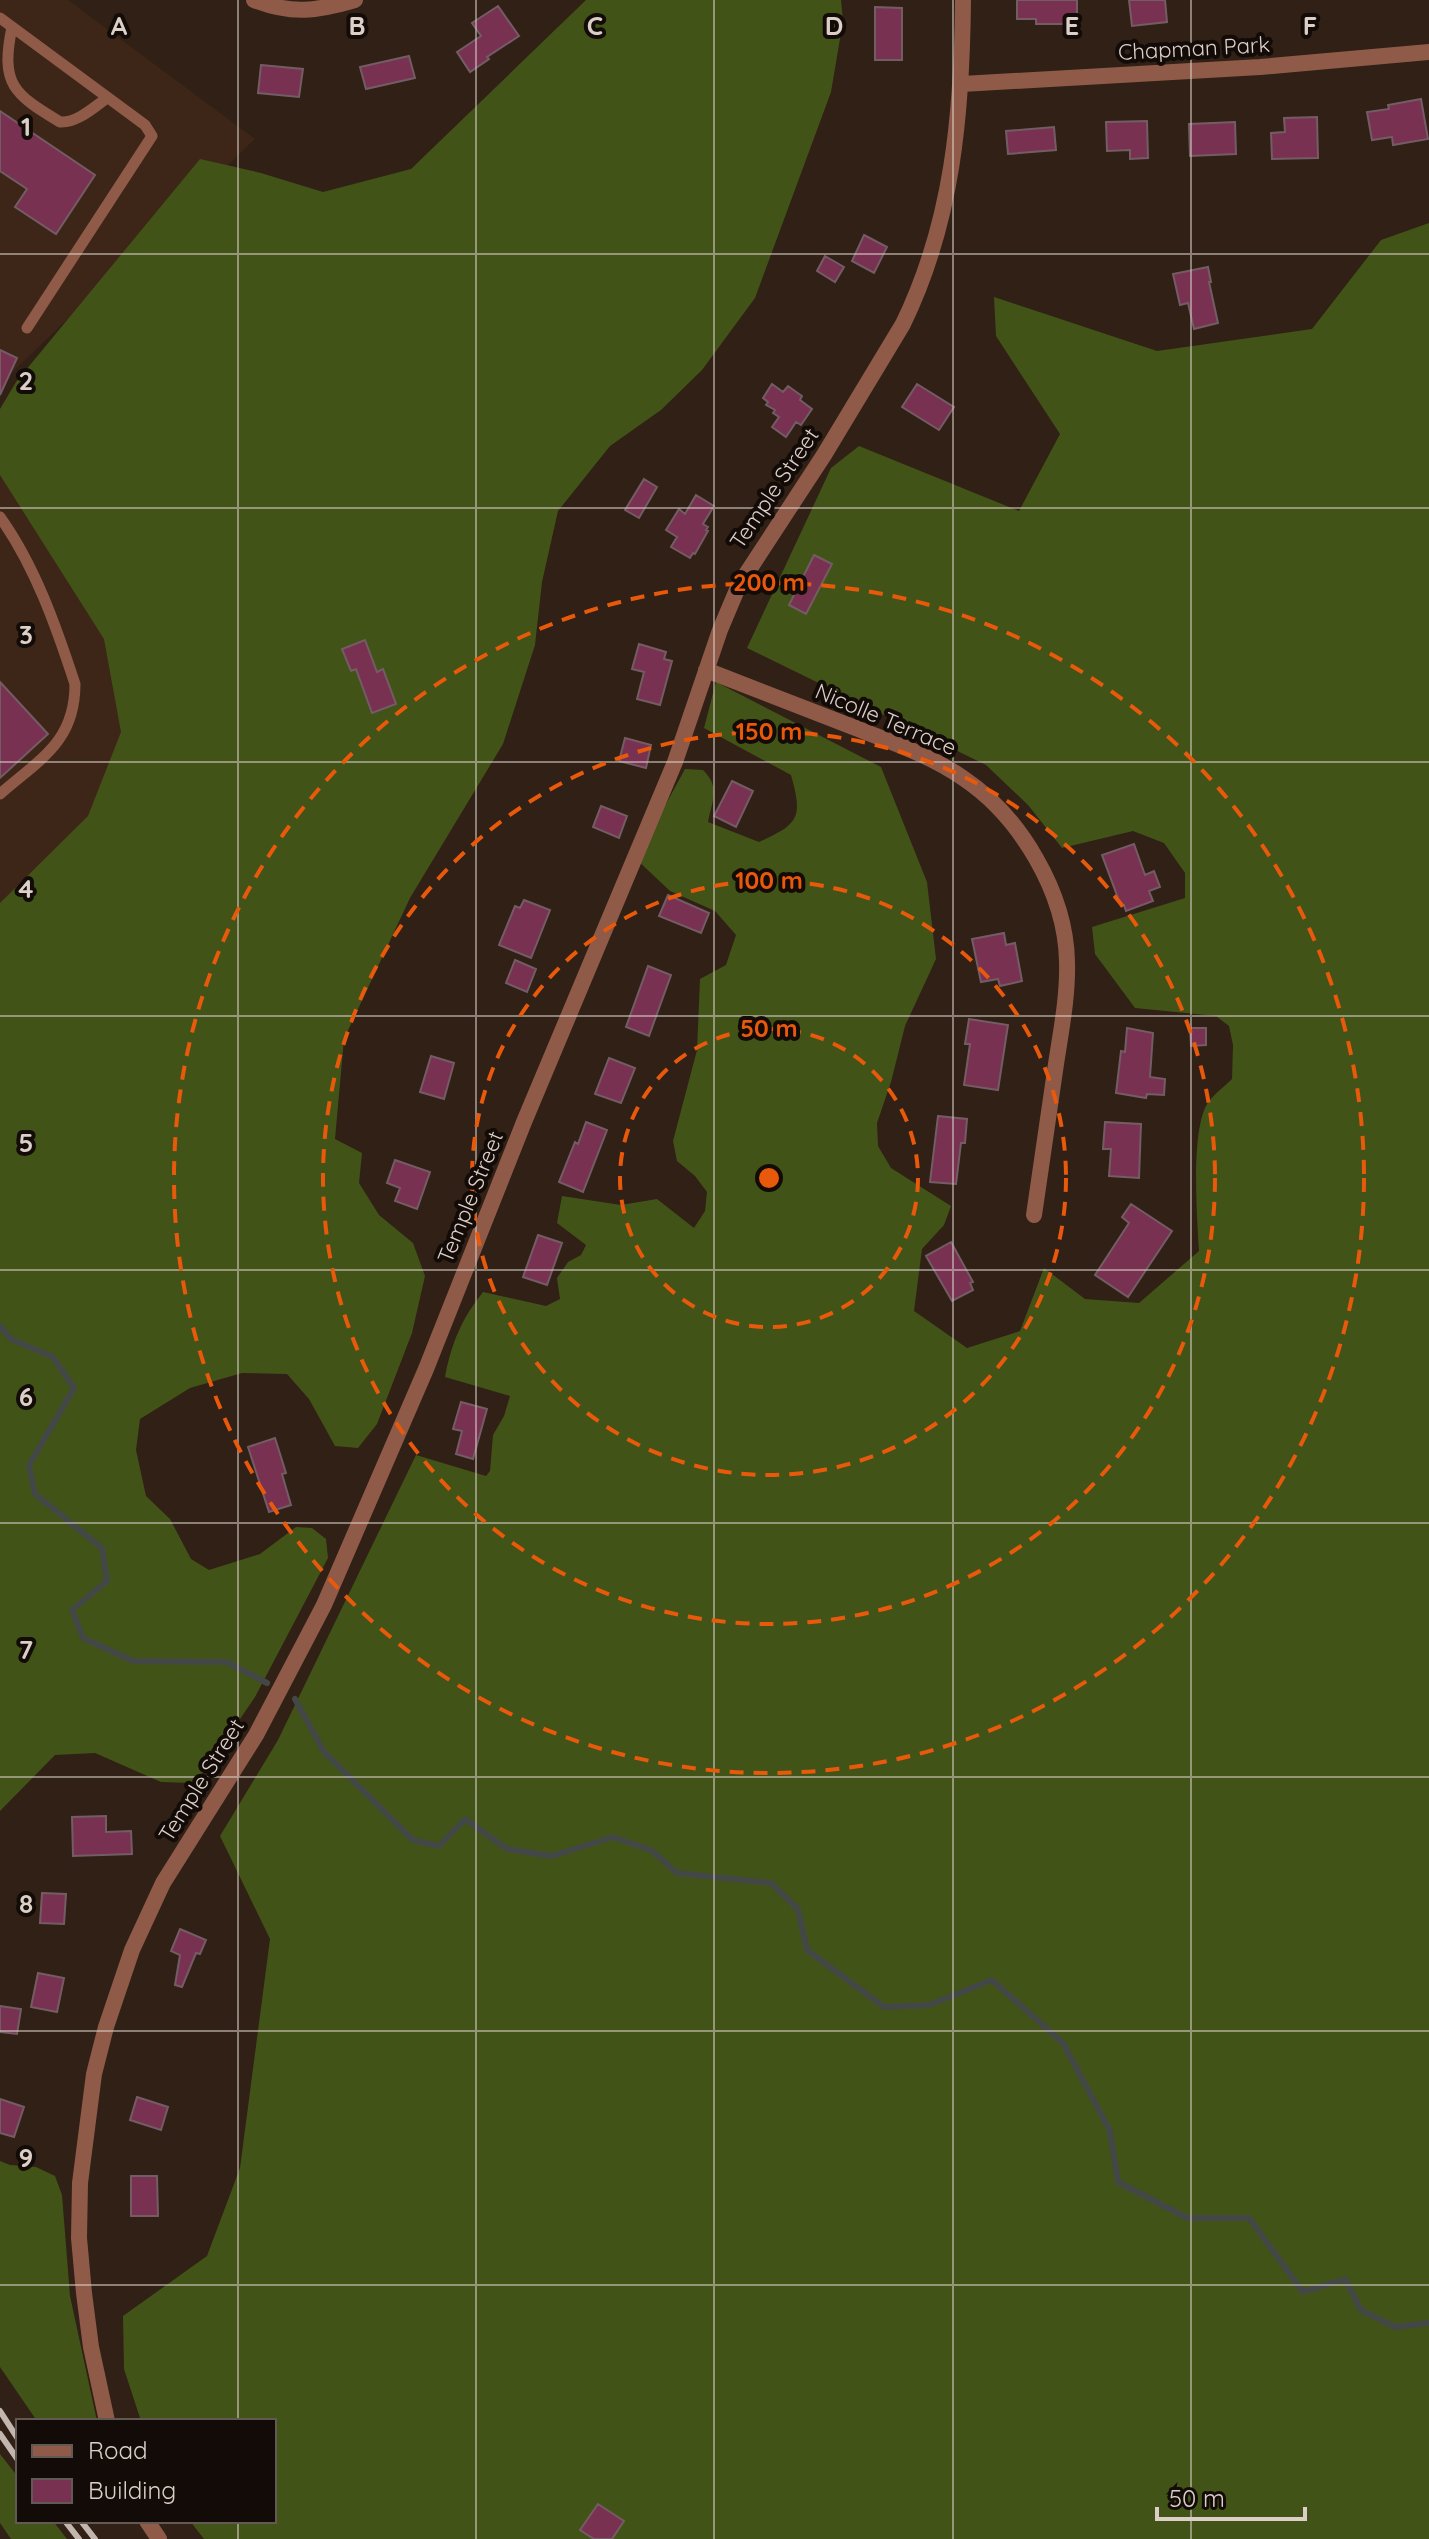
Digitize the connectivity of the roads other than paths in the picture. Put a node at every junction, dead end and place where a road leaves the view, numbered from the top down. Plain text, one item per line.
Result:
1 (254, 0) edge
2 (355, 0) edge
3 (963, 0) edge
4 (0, 18) edge
5 (12, 27) junction
6 (1429, 52) edge
7 (962, 84) junction
8 (107, 98) junction
9 (27, 328) dead end
10 (0, 517) edge
11 (706, 670) junction
12 (0, 794) edge
13 (1034, 1215) dead end
14 (107, 2419) edge

1 - 2 street
3 - 7 street, Temple Street
4 - 5 lane
5 - 8 lane
5 - 8 lane
6 - 7 street, Chapman Park
7 - 11 street, Temple Street
8 - 9 lane
10 - 12 lane
11 - 13 street, Nicolle Terrace
11 - 14 street, Temple Street

